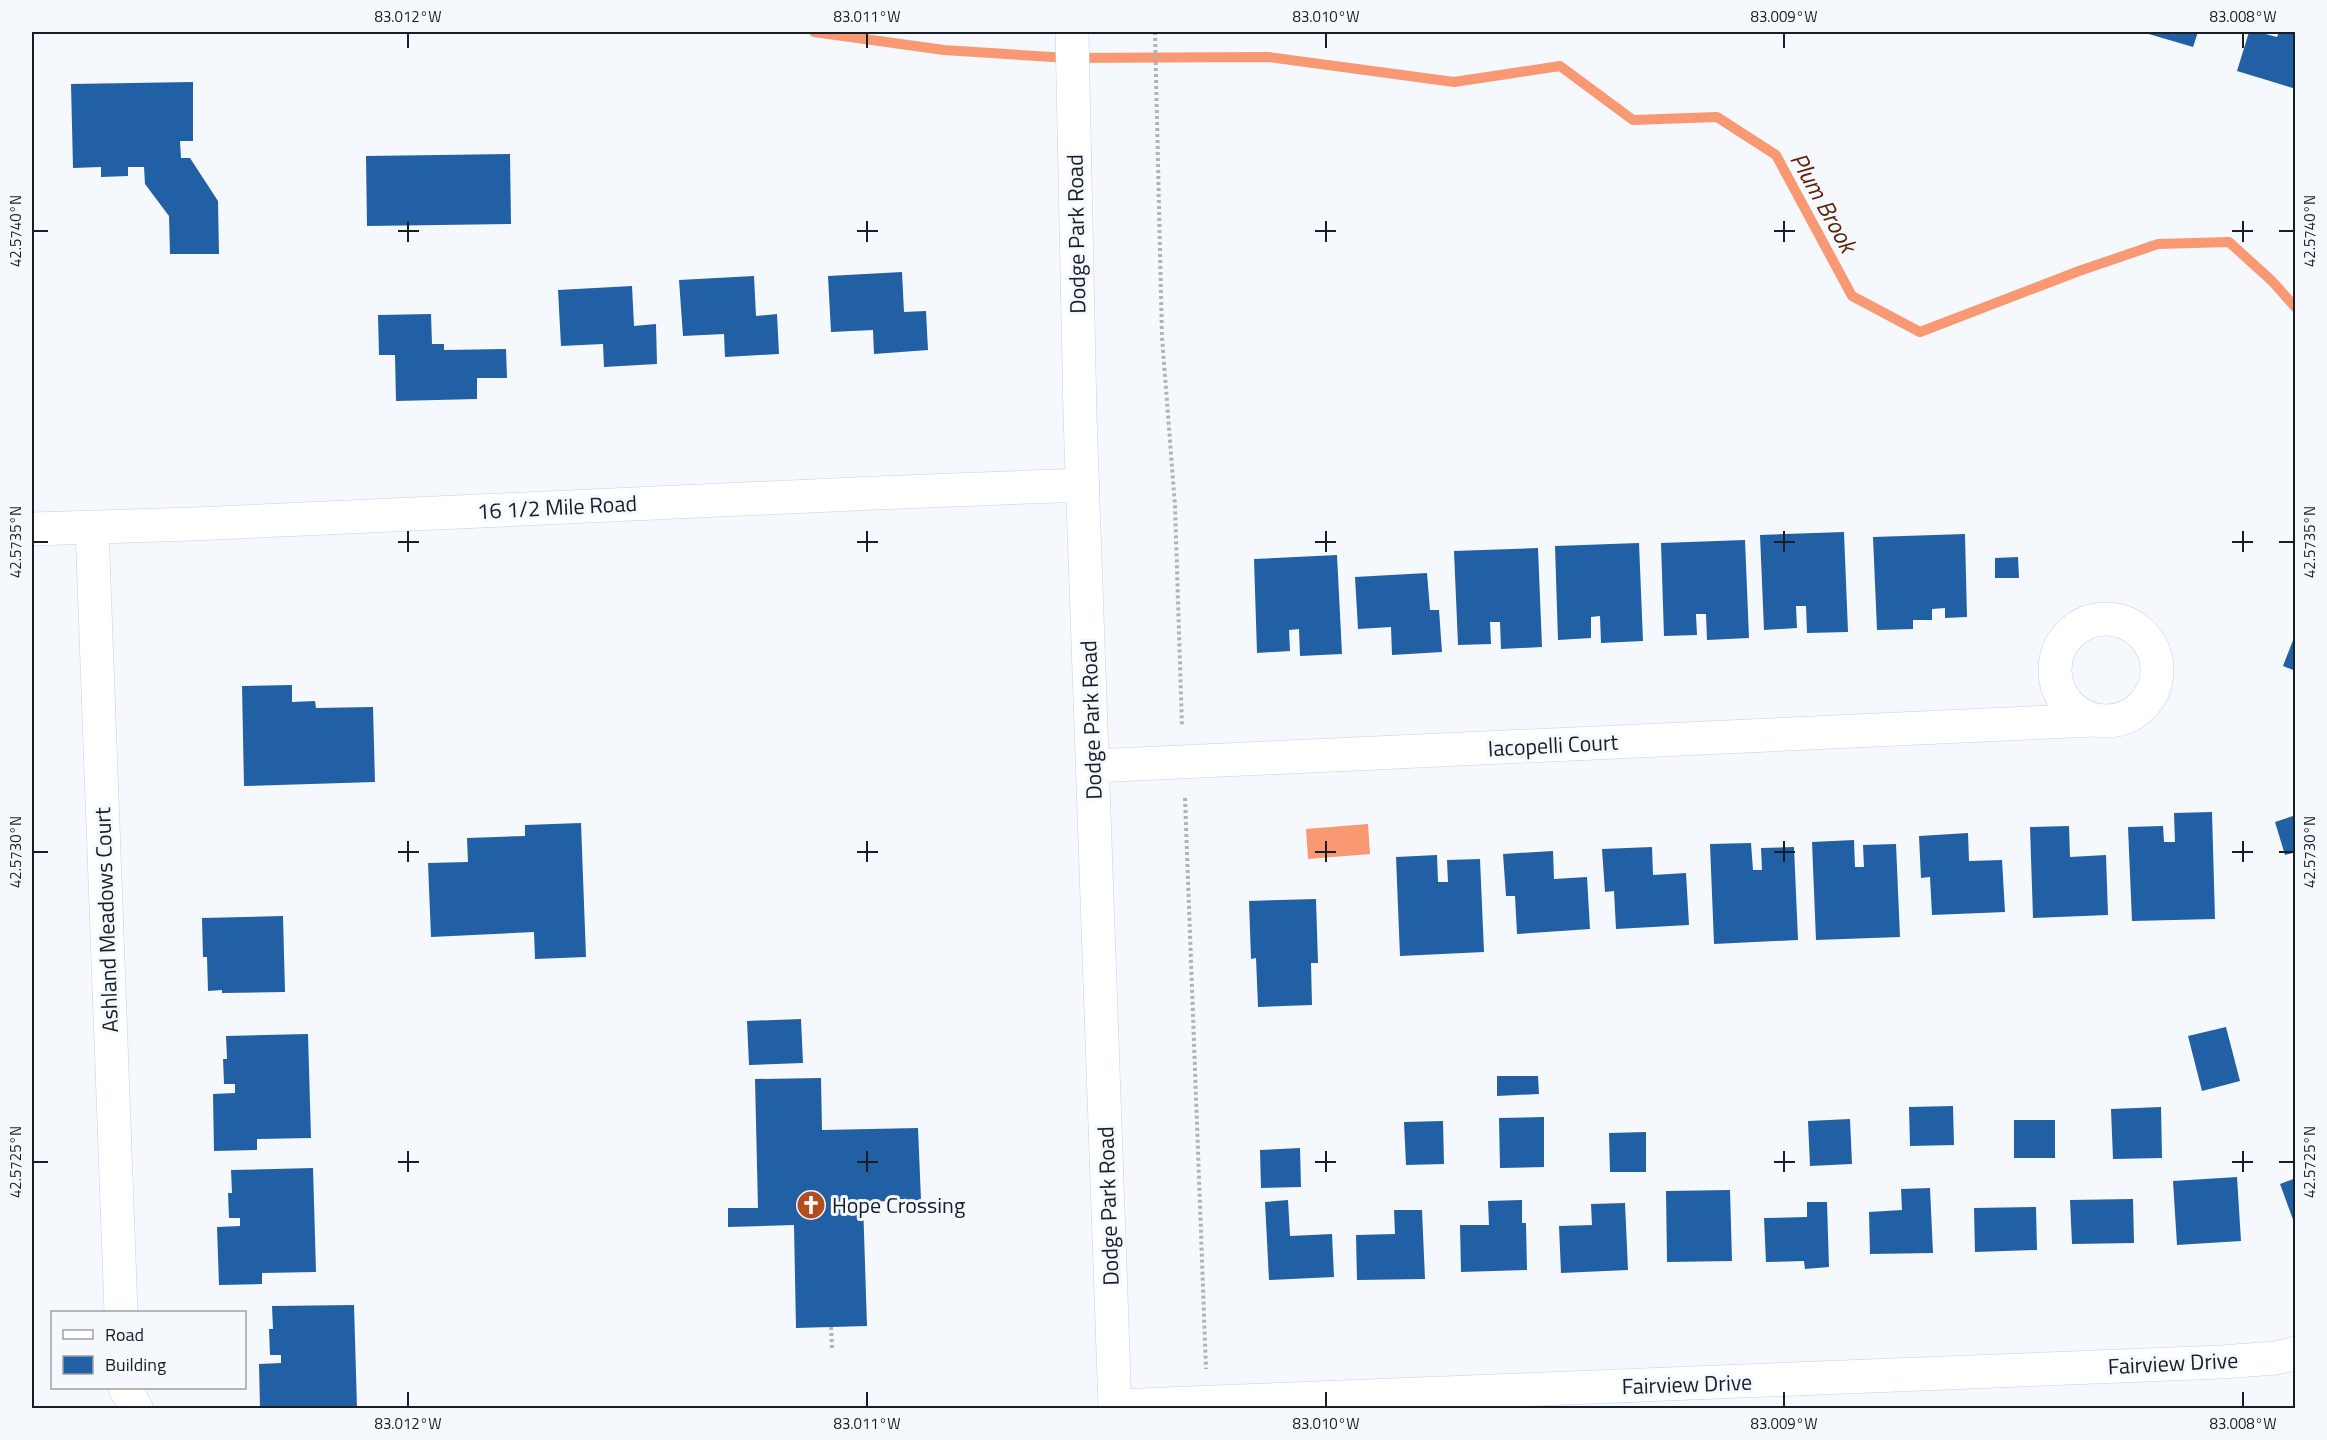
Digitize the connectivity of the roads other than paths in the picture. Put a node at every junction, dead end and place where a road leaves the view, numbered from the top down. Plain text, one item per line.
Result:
1 (1072, 32) edge
2 (1083, 485) junction
3 (92, 528) junction
4 (32, 529) edge
5 (2058, 654) junction
6 (2094, 720) junction
7 (2013, 724) junction
8 (1093, 766) junction
9 (121, 1311) edge
10 (2295, 1353) edge
11 (123, 1389) edge
12 (125, 1389) edge
13 (1115, 1407) edge
14 (113, 1408) edge
15 (136, 1408) edge

1 - 2 street, Dodge Park Road
2 - 3 street, 16 1/2 Mile Road
2 - 8 street, Dodge Park Road
3 - 4 street, 16 1/2 Mile Road
3 - 9 street, Ashland Meadows Court
5 - 6 street
5 - 6 street, Iacopelli Court
5 - 7 street, Iacopelli Court
6 - 7 street, Iacopelli Court
7 - 8 street, Iacopelli Court
8 - 13 street, Dodge Park Road
10 - 13 street, Fairview Drive
11 - 14 street
12 - 15 street

